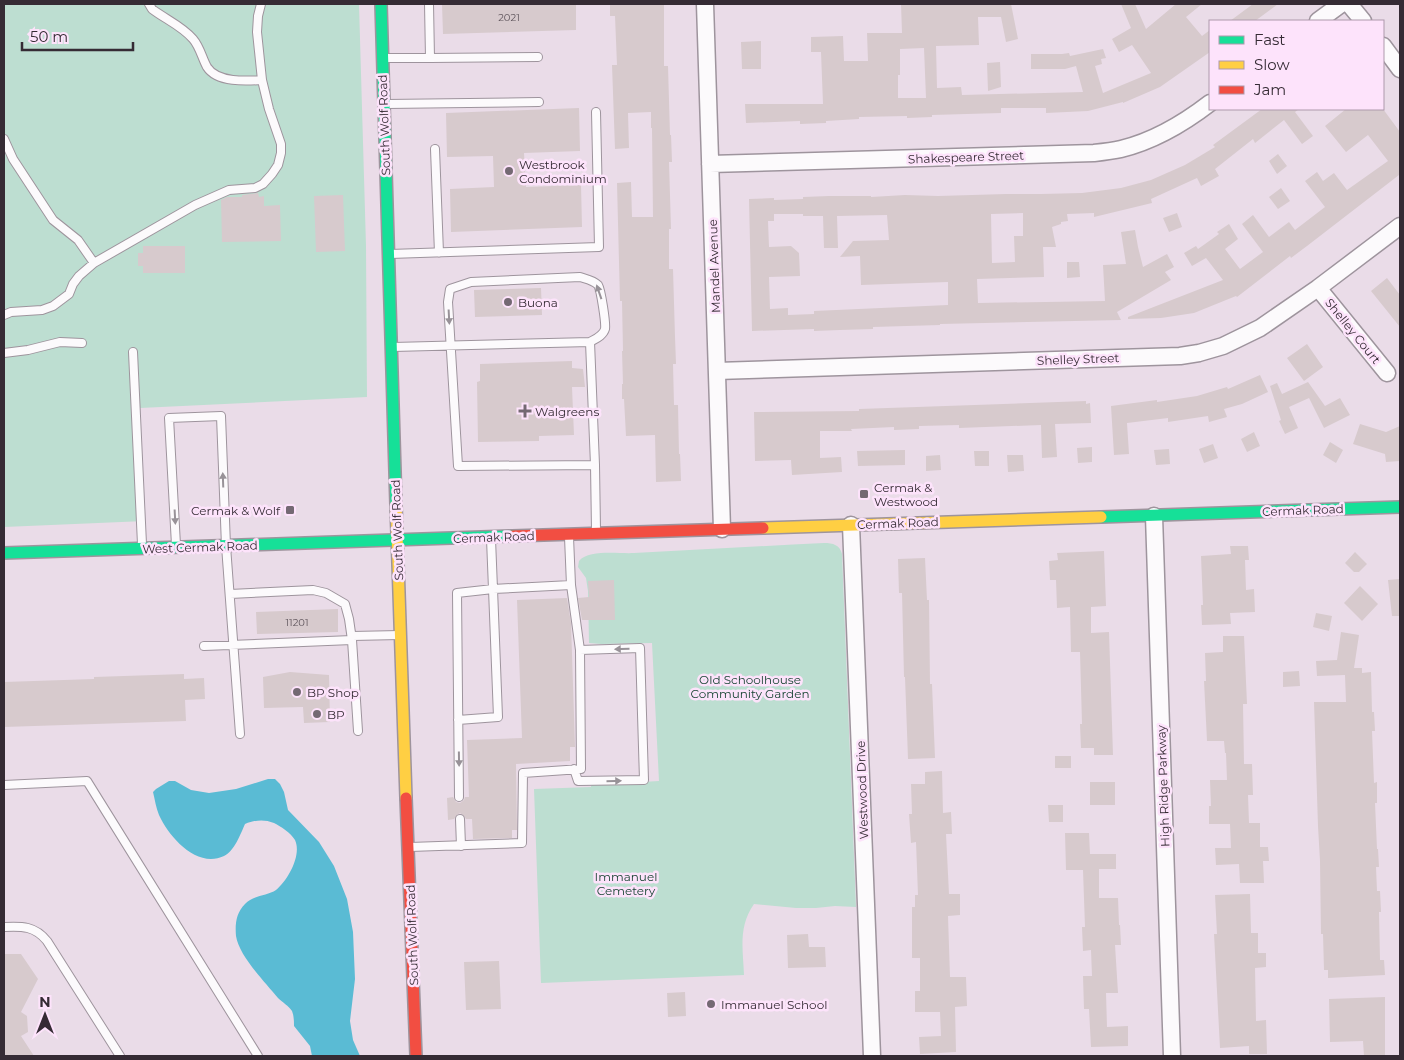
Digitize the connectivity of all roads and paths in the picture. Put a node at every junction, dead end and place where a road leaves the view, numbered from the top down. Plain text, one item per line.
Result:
1 (149, 4) edge
2 (261, 4) edge
3 (381, 4) edge
4 (429, 4) edge
5 (705, 4) edge
6 (1341, 4) edge
7 (1349, 4) edge
8 (1319, 20) edge
9 (1362, 20) edge
10 (1384, 47) edge
11 (382, 58) junction
12 (430, 58) junction
13 (538, 58) dead end
14 (1400, 69) edge
15 (262, 80) junction
16 (539, 102) dead end
17 (1209, 103) edge
18 (384, 104) junction
19 (596, 112) dead end
20 (4, 139) edge
21 (435, 149) dead end
22 (710, 164) junction
23 (1400, 226) edge
24 (439, 253) junction
25 (388, 254) junction
26 (94, 263) junction
27 (1318, 288) junction
28 (4, 306) edge
29 (8, 313) edge
30 (590, 342) junction
31 (82, 343) dead end
32 (450, 346) junction
33 (391, 347) junction
34 (133, 352) dead end
35 (4, 353) edge
36 (718, 371) junction
37 (1388, 373) dead end
38 (595, 465) junction
39 (1400, 507) edge
40 (1154, 516) junction
41 (851, 525) junction
42 (722, 529) junction
43 (596, 534) junction
44 (569, 535) junction
45 (491, 537) junction
46 (397, 540) junction
47 (226, 546) junction
48 (176, 548) junction
49 (142, 549) junction
50 (4, 553) edge
51 (571, 585) junction
52 (493, 589) junction
53 (230, 594) junction
54 (400, 635) junction
55 (352, 638) junction
56 (234, 645) junction
57 (204, 646) dead end
58 (580, 650) junction
59 (458, 720) junction
60 (358, 731) dead end
61 (240, 734) dead end
62 (574, 769) junction
63 (4, 785) edge
64 (459, 797) dead end
65 (460, 819) dead end
66 (461, 846) junction
67 (409, 848) junction
68 (4, 927) edge
69 (120, 1056) edge
70 (258, 1056) edge
71 (416, 1056) edge
72 (872, 1056) edge
73 (1172, 1056) edge

1 - 15 lane
2 - 15 lane
3 - 11 main road, South Wolf Road
4 - 12 lane
5 - 22 street, Mandel Avenue
6 - 8 street
7 - 9 street
10 - 14 street
11 - 12 lane
11 - 18 main road, South Wolf Road
12 - 13 lane
15 - 26 lane
16 - 18 lane
17 - 22 street, Shakespeare Street
18 - 25 main road, South Wolf Road
19 - 24 lane
20 - 26 lane
21 - 24 lane
22 - 36 street, Mandel Avenue
23 - 27 street, Shelley Street
24 - 25 lane
25 - 33 main road, South Wolf Road
26 - 29 lane
27 - 36 street, Shelley Street
27 - 37 street, Shelley Court
28 - 29 lane
30 - 32 lane
30 -> 32 lane
30 - 38 lane
31 - 35 lane
32 - 33 lane
32 - 38 lane
33 - 46 main road, South Wolf Road
34 - 49 lane
36 - 42 street, Mandel Avenue
38 - 43 lane
39 - 40 main road, Cermak Road
40 - 41 main road, Cermak Road
40 - 73 street, High Ridge Parkway
41 - 42 main road, Cermak Road
41 - 72 street, Westwood Drive
42 - 43 main road, Cermak Road
43 - 44 main road, Cermak Road
44 - 45 main road, Cermak Road
44 - 51 lane
45 - 46 main road, Cermak Road
45 - 52 lane
46 - 47 main road, West Cermak Road
46 - 54 main road, South Wolf Road
47 - 48 main road, West Cermak Road
47 -> 48 lane
47 - 53 lane
48 - 49 main road, West Cermak Road
49 - 50 main road, West Cermak Road
51 - 52 lane
51 - 58 lane
52 - 59 lane
52 - 59 lane
53 - 55 lane
53 - 56 lane
54 - 55 lane
54 - 67 main road, South Wolf Road
55 - 56 lane
55 - 60 lane
56 - 57 lane
56 - 61 lane
58 - 62 lane
62 -> 58 lane
59 -> 64 lane
62 - 66 lane
63 - 70 lane
65 - 66 lane
66 - 67 lane
67 - 71 main road, South Wolf Road
68 - 69 lane

